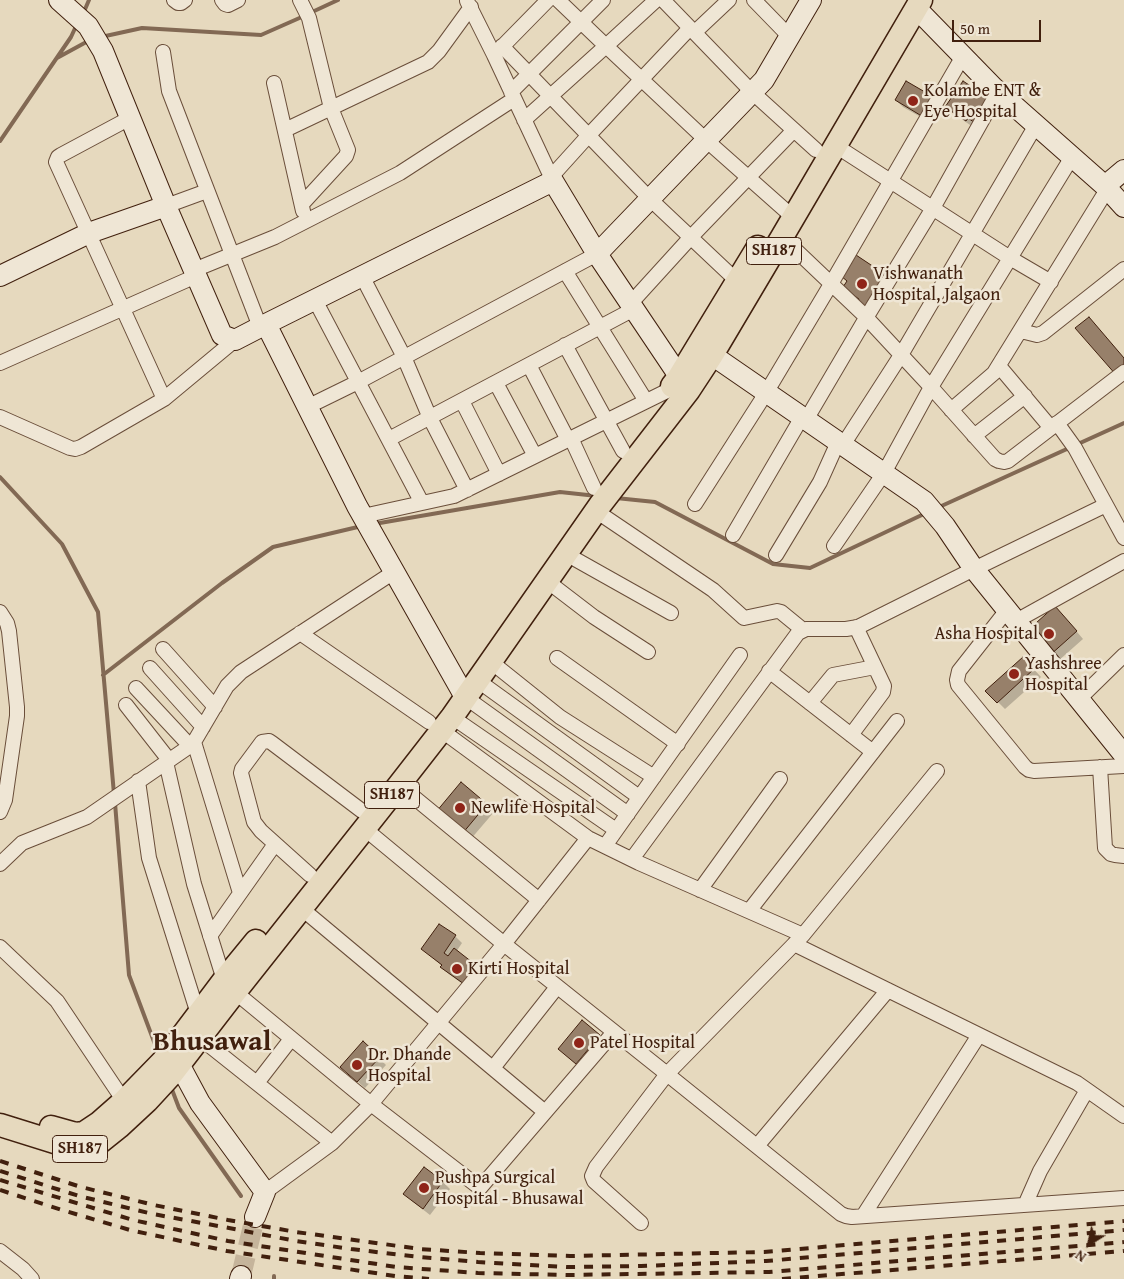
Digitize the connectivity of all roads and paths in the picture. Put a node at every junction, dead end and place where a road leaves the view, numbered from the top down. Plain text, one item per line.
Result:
1 (60, 0) edge
2 (174, 0) edge
3 (185, 0) edge
4 (238, 0) edge
5 (548, 0) edge
6 (558, 0) edge
7 (603, 0) edge
8 (662, 0) edge
9 (729, 0) edge
10 (754, 0) edge
11 (811, 0) edge
12 (217, 1) edge
13 (301, 1) edge
14 (914, 3) edge
15 (468, 4) edge
16 (581, 22) junction
17 (692, 30) junction
18 (789, 36) junction
19 (606, 46) junction
20 (498, 51) junction
21 (163, 52) dead end
22 (963, 56) junction
23 (528, 74) junction
24 (642, 79) junction
25 (274, 82) dead end
26 (752, 92) junction
27 (998, 92) junction
28 (513, 95) junction
29 (550, 97) junction
30 (331, 108) junction
31 (130, 118) junction
32 (524, 120) junction
33 (1036, 125) junction
34 (285, 130) junction
35 (794, 130) junction
36 (588, 136) junction
37 (706, 140) junction
38 (826, 148) junction
39 (1072, 157) junction
40 (1124, 170) edge
41 (749, 178) junction
42 (552, 179) junction
43 (891, 182) junction
44 (1107, 187) junction
45 (207, 192) junction
46 (650, 199) junction
47 (302, 204) junction
48 (166, 206) junction
49 (1124, 207) edge
50 (933, 208) junction
51 (788, 213) junction
52 (306, 222) junction
53 (89, 233) junction
54 (972, 234) junction
55 (782, 237) junction
56 (691, 238) junction
57 (597, 254) junction
58 (232, 255) junction
59 (1010, 258) junction
60 (565, 271) junction
61 (195, 273) junction
62 (0, 276) edge
63 (362, 276) junction
64 (1122, 276) edge
65 (737, 281) junction
66 (1051, 282) junction
67 (831, 284) junction
68 (314, 300) junction
69 (632, 306) junction
70 (124, 308) junction
71 (866, 318) junction
72 (263, 326) junction
73 (600, 327) junction
74 (1020, 331) junction
75 (234, 340) junction
76 (565, 345) junction
77 (712, 355) junction
78 (901, 355) junction
79 (404, 357) junction
80 (0, 363) edge
81 (529, 365) junction
82 (999, 366) junction
83 (1124, 372) edge
84 (358, 382) junction
85 (496, 383) junction
86 (679, 385) junction
87 (931, 387) junction
88 (766, 393) junction
89 (1025, 396) junction
90 (164, 399) junction
91 (462, 401) junction
92 (646, 401) junction
93 (307, 407) junction
94 (951, 410) junction
95 (0, 417) edge
96 (430, 418) junction
97 (804, 419) junction
98 (606, 421) junction
99 (1054, 426) junction
100 (974, 436) junction
101 (389, 439) junction
102 (570, 439) junction
103 (841, 444) junction
104 (623, 451) junction
105 (535, 456) junction
106 (884, 473) junction
107 (499, 474) junction
108 (466, 490) junction
109 (596, 499) junction
110 (422, 503) junction
111 (695, 504) dead end
112 (1106, 506) junction
113 (363, 516) junction
114 (733, 535) dead end
115 (1124, 538) edge
116 (834, 546) dead end
117 (566, 554) junction
118 (776, 555) dead end
119 (1124, 561) edge
120 (974, 568) junction
121 (394, 572) junction
122 (547, 581) junction
123 (0, 612) edge
124 (671, 613) dead end
125 (1012, 616) junction
126 (856, 627) junction
127 (803, 630) junction
128 (300, 633) junction
129 (164, 649) dead end
130 (648, 652) dead end
131 (740, 655) dead end
132 (1124, 655) edge
133 (557, 658) dead end
134 (490, 661) junction
135 (875, 667) junction
136 (150, 668) dead end
137 (769, 671) junction
138 (466, 687) junction
139 (136, 688) dead end
140 (1079, 699) junction
141 (810, 703) junction
142 (126, 705) dead end
143 (215, 706) junction
144 (897, 721) dead end
145 (441, 723) junction
146 (203, 727) junction
147 (851, 735) junction
148 (192, 744) junction
149 (678, 744) junction
150 (873, 752) junction
151 (1124, 755) edge
152 (167, 761) junction
153 (1124, 766) edge
154 (1100, 768) junction
155 (937, 771) dead end
156 (654, 777) junction
157 (780, 779) dead end
158 (136, 782) junction
159 (399, 785) junction
160 (640, 797) junction
161 (0, 812) edge
162 (628, 814) junction
163 (363, 820) junction
164 (616, 830) junction
165 (588, 838) junction
166 (275, 844) junction
167 (605, 846) junction
168 (1124, 856) edge
169 (632, 859) junction
170 (0, 864) edge
171 (310, 874) junction
172 (700, 890) junction
173 (240, 893) junction
174 (539, 900) junction
175 (300, 908) junction
176 (749, 911) junction
177 (210, 936) junction
178 (798, 939) junction
179 (504, 944) junction
180 (0, 947) edge
181 (229, 986) junction
182 (557, 987) junction
183 (888, 990) junction
184 (198, 1014) junction
185 (439, 1023) junction
186 (614, 1032) junction
187 (979, 1035) junction
188 (200, 1038) junction
189 (291, 1038) junction
190 (171, 1067) junction
191 (493, 1068) junction
192 (667, 1074) junction
193 (257, 1083) junction
194 (1087, 1090) junction
195 (136, 1097) junction
196 (371, 1104) junction
197 (0, 1111) edge
198 (546, 1112) junction
199 (1124, 1116) edge
200 (0, 1125) edge
201 (332, 1143) junction
202 (757, 1146) junction
203 (266, 1192) junction
204 (1124, 1198) edge
205 (1025, 1205) junction
206 (863, 1216) junction
207 (255, 1217) tunnel mouth
208 (641, 1223) dead end
209 (0, 1251) edge
210 (32, 1279) edge

1 - 31 street
2 - 3 street
4 - 12 street
5 - 20 street
6 - 16 street
7 - 16 street
8 - 17 street
8 - 19 street
9 - 17 street
10 - 18 street
11 - 18 street
13 - 30 street
14 - 22 street
14 - 38 main road, SH187
15 - 20 street
15 - 30 street
16 - 19 street
16 - 23 street
17 - 24 street
17 - 26 street
18 - 26 street
19 - 24 street
19 - 29 street
20 - 23 street
20 - 28 street
21 - 45 street
22 - 27 street
22 - 43 street
23 - 28 street
23 - 29 street
24 - 36 street
24 - 37 street
25 - 34 street
26 - 35 street
26 - 37 street
27 - 33 street
27 - 50 street
28 - 32 street
28 - 52 street
29 - 32 street
29 - 36 street
30 - 34 street
30 - 47 street
31 - 48 street
31 - 53 street
32 - 42 street
33 - 39 street
33 - 54 street
34 - 47 street
35 - 38 street
35 - 41 street
36 - 42 street
36 - 46 street
37 - 41 street
37 - 46 street
38 - 43 street
38 - 51 main road, SH187
39 - 44 street
39 - 59 street
40 - 44 street
41 - 51 street
41 - 56 street
42 - 57 street
42 - 63 street
43 - 50 street
43 - 67 street
44 - 49 street
44 - 66 street
45 - 48 street
45 - 58 street
46 - 56 street
46 - 57 street
47 - 52 street
48 - 53 street
48 - 61 street
50 - 54 street
50 - 71 street
51 - 55 main road, SH187
51 - 65 main road, SH187
52 - 58 street
53 - 62 street
53 - 70 street
54 - 59 street
54 - 78 street
55 - 67 street
55 - 77 main road, SH187
56 - 65 street
56 - 69 street
57 - 60 street
57 - 69 street
58 - 61 street
58 - 72 street
59 - 66 street
59 - 87 street
60 - 73 street
60 - 79 street
61 - 70 street
61 - 75 street
63 - 68 street
63 - 79 street
64 - 74 street
65 - 86 main road, SH187
66 - 74 street
67 - 71 street
67 - 88 street
68 - 72 street
68 - 84 street
69 - 73 street
69 - 86 street
70 - 80 street
70 - 90 street
71 - 78 street
71 - 97 street
72 - 75 street
72 - 93 street
73 - 76 street
73 - 92 street
74 - 82 street
75 - 90 street
76 - 81 street
76 - 98 street
77 - 86 main road, SH187
77 - 88 street
78 - 87 street
78 - 103 street
79 - 84 street
79 - 96 street
81 - 85 street
81 - 102 street
82 - 89 street
82 - 94 street
83 - 99 street
84 - 93 street
84 - 101 street
85 - 91 street
85 - 105 street
86 - 92 street
86 - 104 main road, SH187
86 - 109 main road, SH187
87 - 94 street
87 - 106 street
88 - 97 street
88 - 111 street
89 - 99 street
89 - 100 street
90 - 95 street
91 - 96 street
91 - 107 street
92 - 98 street
93 - 113 street
94 - 100 street
96 - 101 street
96 - 108 street
97 - 103 street
97 - 114 street
98 - 102 street
98 - 104 street
99 - 100 street
99 - 112 street
101 - 110 street
102 - 105 street
102 - 109 street
103 - 106 street
103 - 118 street
104 - 109 main road, SH187
105 - 107 street
106 - 116 street
106 - 120 street
107 - 108 street
108 - 110 street
109 - 117 main road, SH187
109 - 127 street
109 - 138 main road, SH187
110 - 113 street
112 - 115 street
112 - 120 street
113 - 121 street
117 - 122 main road, SH187
117 - 124 street
119 - 125 street
120 - 125 street
120 - 126 street
121 - 128 street
121 - 138 street
122 - 130 street
122 - 134 main road, SH187
123 - 161 street
125 - 140 street
125 - 154 street
126 - 127 street
126 - 135 street
127 - 137 street
128 - 143 street
128 - 145 street
129 - 143 street
131 - 149 street
132 - 140 street
133 - 149 street
134 - 138 main road, SH187
134 - 156 street
135 - 141 street
135 - 147 street
136 - 146 street
137 - 141 street
137 - 169 street
138 - 145 main road, SH187
138 - 160 street
138 - 162 street
139 - 148 street
140 - 151 street
141 - 147 street
142 - 152 street
143 - 146 street
144 - 150 street
145 - 159 main road, SH187
145 - 163 main road, SH187
145 - 164 street
145 - 165 street
146 - 148 street
147 - 150 street
148 - 152 street
148 - 173 street
149 - 156 street
150 - 176 street
152 - 158 street
152 - 177 street
153 - 154 street
154 - 168 street
155 - 178 street
156 - 160 street
157 - 172 street
158 - 170 street
158 - 184 street
159 - 163 main road, SH187
159 - 174 street
160 - 162 street
162 - 164 street
163 - 166 street
163 - 171 main road, SH187
163 - 175 main road, SH187
163 - 179 street
164 - 167 street
165 - 167 street
165 - 174 street
166 - 171 street
166 - 173 street
167 - 169 street
169 - 172 street
171 - 181 main road, SH187
172 - 176 street
173 - 177 street
174 - 179 street
175 - 181 main road, SH187
175 - 185 street
176 - 178 street
177 - 181 street
178 - 183 street
178 - 192 street
179 - 182 street
179 - 185 street
180 - 195 street
181 - 184 main road, SH187
181 - 188 main road, SH187
181 - 189 street
182 - 186 street
182 - 191 street
183 - 187 street
183 - 202 street
184 - 190 main road, SH187
185 - 191 street
185 - 196 street
186 - 192 street
186 - 198 street
187 - 194 street
187 - 206 street
188 - 190 main road, SH187
188 - 193 street
189 - 193 street
189 - 196 street
190 - 195 main road, SH187
190 - 203 street
191 - 198 street
192 - 202 street
192 - 208 street
193 - 201 street
194 - 199 street
194 - 205 street
195 - 197 main road, SH187
195 - 200 main road, SH187
196 - 198 street
196 - 201 street
201 - 203 street
202 - 206 street
203 - 207 street
204 - 205 street
205 - 206 street
209 - 210 street

